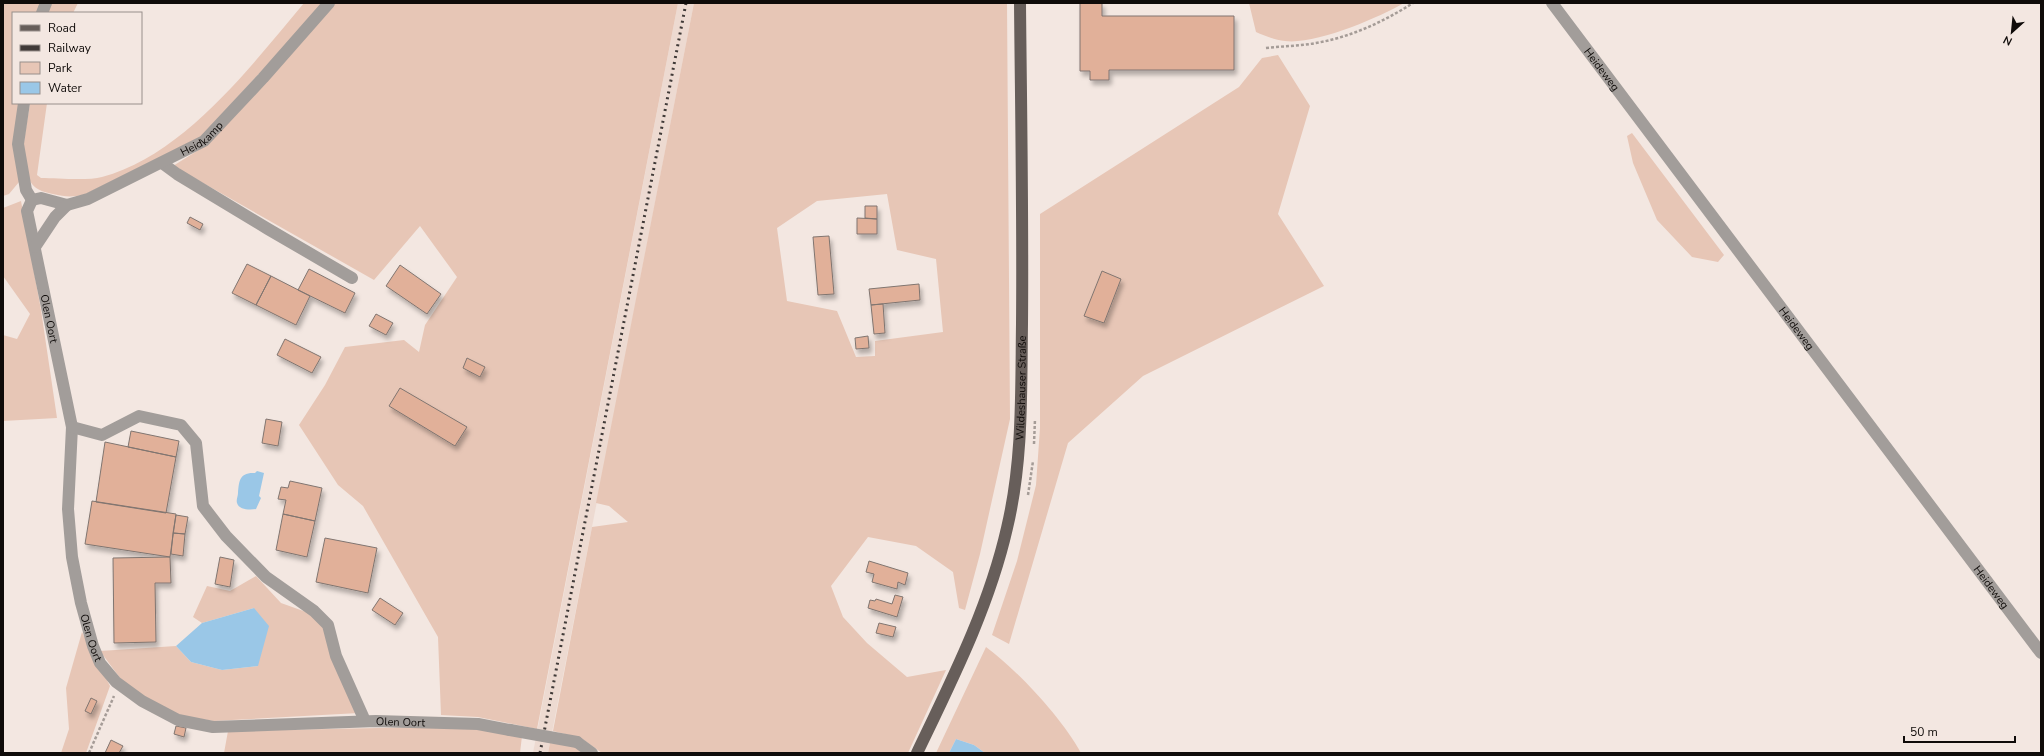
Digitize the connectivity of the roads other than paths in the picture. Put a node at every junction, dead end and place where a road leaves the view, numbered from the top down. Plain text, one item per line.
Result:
1 (329, 3) edge
2 (1020, 3) edge
3 (1552, 3) edge
4 (24, 104) edge
5 (162, 163) junction
6 (32, 200) junction
7 (67, 205) junction
8 (35, 248) junction
9 (352, 278) dead end
10 (72, 427) junction
11 (2041, 653) edge
12 (365, 721) junction
13 (592, 753) edge
14 (917, 753) edge

1 - 5 street, Heidkamp
2 - 14 main road, Wildeshauser Straße
3 - 11 street, Heideweg
4 - 6 street
5 - 7 street, Heidkamp
5 - 9 street
6 - 7 street, Heidkamp
6 - 8 street, Olen Oort
7 - 8 street
8 - 10 street, Olen Oort
10 - 12 street
10 - 12 street, Olen Oort
12 - 13 street, Olen Oort, bridge

